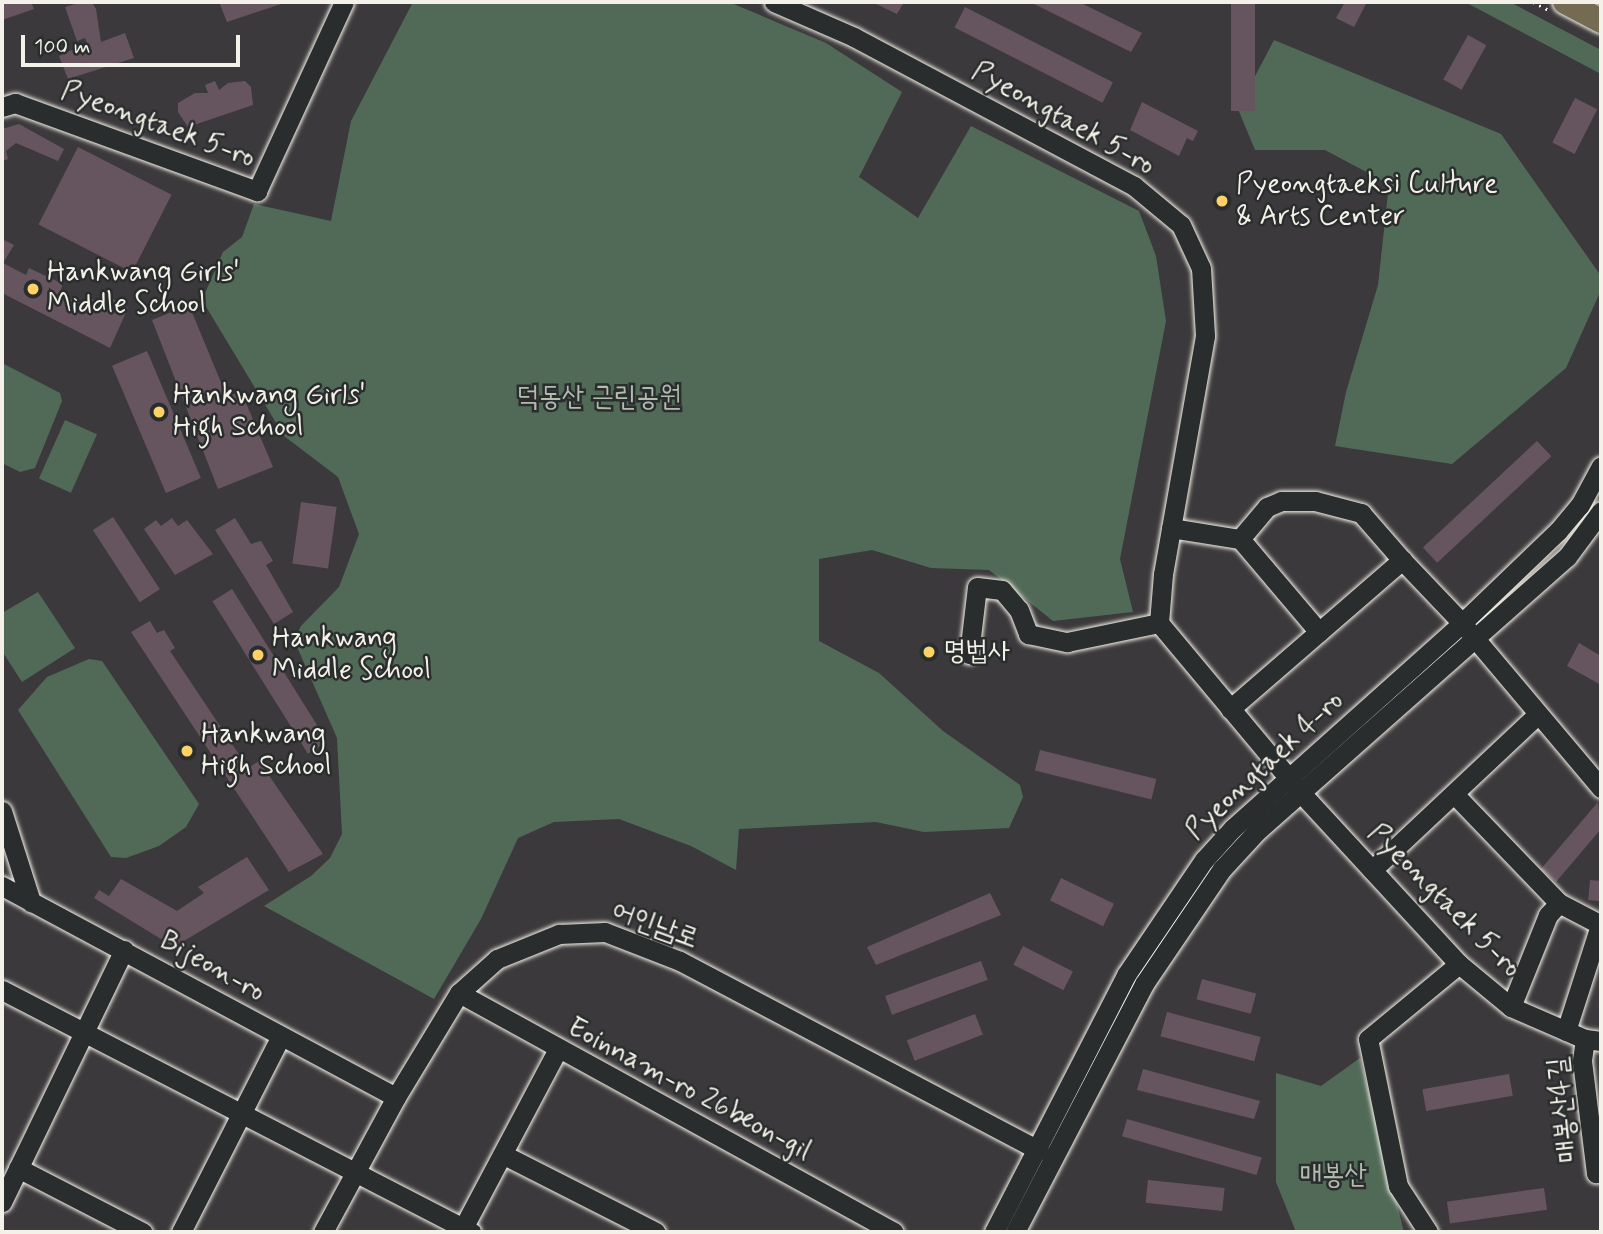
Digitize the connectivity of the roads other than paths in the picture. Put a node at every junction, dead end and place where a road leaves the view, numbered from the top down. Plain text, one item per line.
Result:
1 (344, 2) edge
2 (774, 2) edge
3 (1565, 2) edge
4 (1601, 21) edge
5 (2, 107) edge
6 (1601, 466) edge
7 (1601, 511) edge
8 (1171, 527) junction
9 (1240, 539) junction
10 (1402, 560) junction
11 (1159, 623) junction
12 (1462, 623) junction
13 (1318, 632) junction
14 (1475, 640) junction
15 (969, 654) dead end
16 (1230, 709) junction
17 (1537, 715) junction
18 (1295, 786) junction
19 (1601, 788) edge
20 (1456, 796) junction
21 (2, 811) edge
22 (1372, 870) junction
23 (2, 886) edge
24 (31, 902) junction
25 (1559, 903) junction
26 (1601, 925) edge
27 (124, 950) junction
28 (1459, 964) junction
29 (2, 990) edge
30 (459, 993) junction
31 (1511, 1007) junction
32 (84, 1031) junction
33 (1566, 1031) junction
34 (281, 1036) junction
35 (1593, 1040) edge
36 (557, 1051) junction
37 (396, 1097) junction
38 (242, 1116) junction
39 (1039, 1150) junction
40 (504, 1155) junction
41 (18, 1168) junction
42 (355, 1171) junction
43 (1601, 1172) edge
44 (2, 1202) edge
45 (883, 1230) edge
46 (465, 1231) edge
47 (142, 1232) edge
48 (181, 1232) edge
49 (323, 1232) edge
50 (656, 1232) edge
51 (994, 1232) edge
52 (1016, 1232) edge
53 (1427, 1232) edge

1 - 5 street, Pyeongtaek 5-ro
2 - 8 street, Pyeongtaek 5-ro
3 - 4 main road
6 - 12 street, Pyeongtaek 4-ro
7 - 14 street, Pyeongtaek 4-ro
8 - 9 street
8 - 11 street, Pyeongtaek 5-ro
9 - 10 street
9 - 13 street
10 - 12 street
10 - 13 street
11 - 15 street
11 - 16 street, Pyeongtaek 5-ro
12 - 14 street
12 - 18 street, Pyeongtaek 4-ro
13 - 16 street
14 - 17 street
14 - 18 street, Pyeongtaek 4-ro
16 - 18 street, Pyeongtaek 5-ro
17 - 19 street
17 - 20 street
18 - 22 street, Pyeongtaek 5-ro
18 - 39 street, Pyeongtaek 4-ro
18 - 52 street, Pyeongtaek 4-ro
20 - 22 street
20 - 25 street
21 - 24 street
22 - 28 street, Pyeongtaek 5-ro
23 - 24 street, Bijeon-ro
24 - 27 street, Bijeon-ro
25 - 26 street
25 - 31 street
26 - 33 street
27 - 32 street
27 - 34 street, Bijeon-ro
28 - 31 street, Pyeongtaek 5-ro
28 - 53 street
29 - 32 street
30 - 36 street, Eoinnam-ro 26beon-gil
30 - 37 street, 어인남로
30 - 39 street, 어인남로
31 - 33 street, Pyeongtaek 5-ro
32 - 38 street
32 - 41 street
33 - 35 street, Pyeongtaek 5-ro
34 - 37 street, Bijeon-ro
34 - 38 street
35 - 43 street, 매봉산4길
36 - 40 street
36 - 45 street, Eoinnam-ro 26beon-gil
37 - 42 street, 어인남로
38 - 42 street
38 - 48 street
39 - 51 street, Pyeongtaek 4-ro
40 - 46 street
40 - 50 street
41 - 44 street
41 - 47 street
42 - 46 street
42 - 49 street, 어인남로

